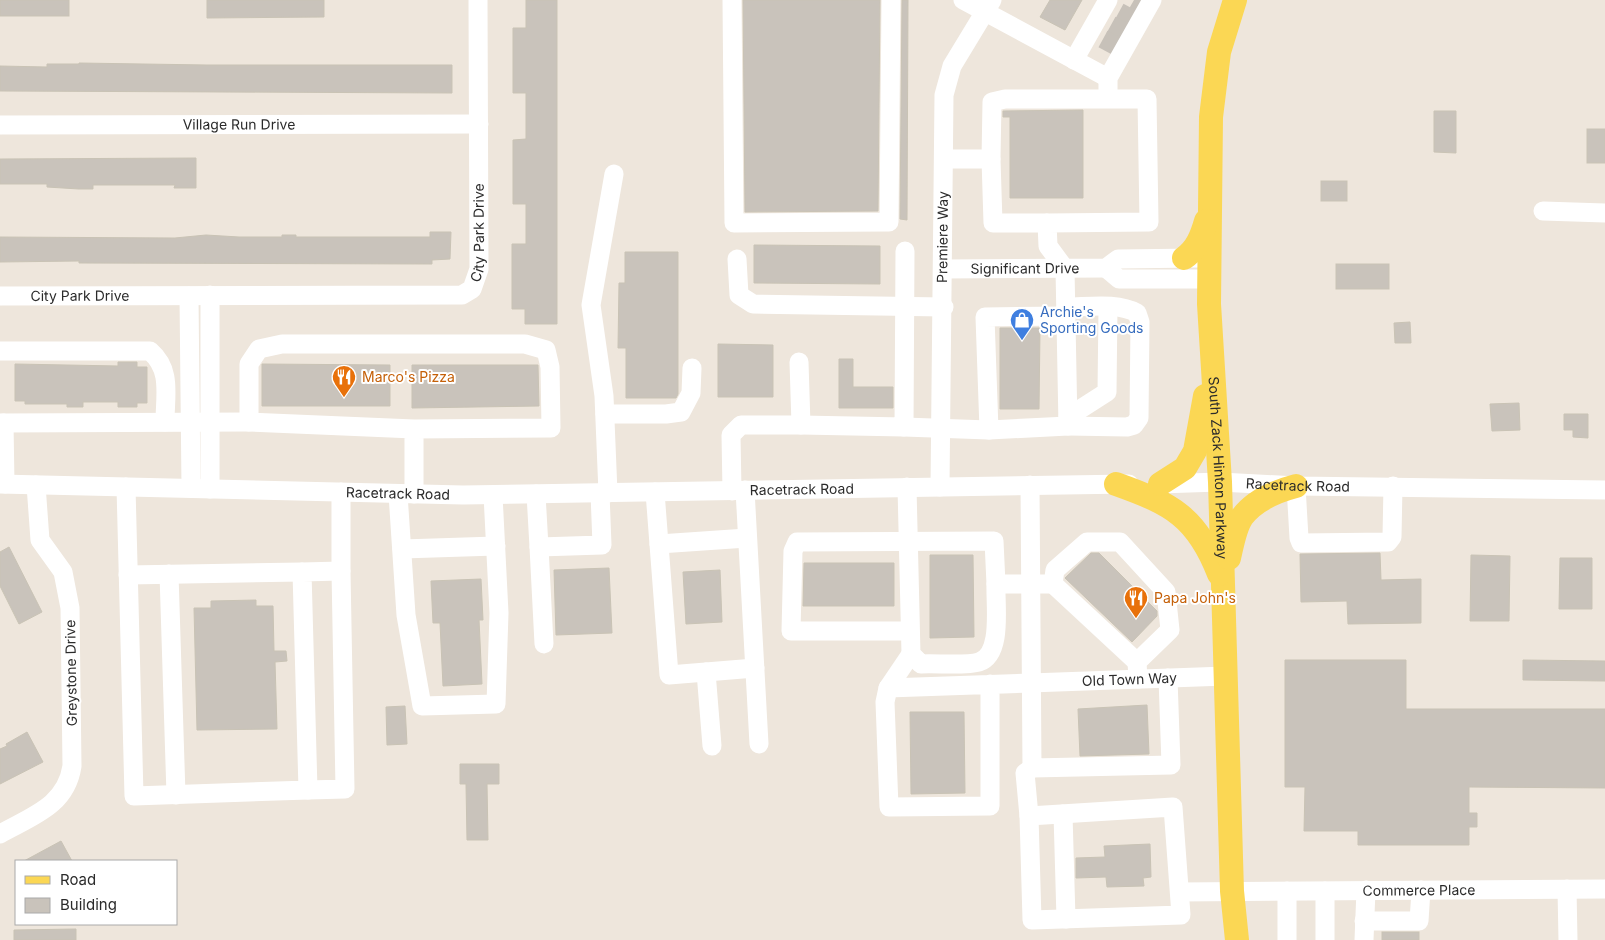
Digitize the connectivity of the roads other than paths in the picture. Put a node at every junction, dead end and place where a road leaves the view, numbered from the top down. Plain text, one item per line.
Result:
1 (478, 0) edge
2 (732, 0) edge
3 (891, 0) edge
4 (963, 0) edge
5 (1235, 0) edge
6 (988, 6) edge
7 (1121, 22) edge
8 (1074, 60) junction
9 (1108, 78) junction
10 (1104, 99) junction
11 (479, 124) junction
12 (0, 125) edge
13 (944, 159) junction
14 (991, 159) junction
15 (614, 174) dead end
16 (1210, 207) junction
17 (1543, 211) dead end
18 (1605, 213) edge
19 (1047, 223) junction
20 (905, 251) dead end
21 (1184, 258) junction
22 (737, 259) dead end
23 (1106, 268) junction
24 (944, 269) junction
25 (1065, 269) junction
26 (1210, 269) junction
27 (210, 295) junction
28 (0, 296) edge
29 (189, 296) junction
30 (905, 307) junction
31 (944, 307) junction
32 (1108, 307) junction
33 (1066, 312) junction
34 (0, 351) edge
35 (1212, 355) junction
36 (799, 362) dead end
37 (692, 368) dead end
38 (1107, 392) junction
39 (1139, 410) junction
40 (605, 414) junction
41 (165, 422) junction
42 (190, 422) junction
43 (210, 422) junction
44 (249, 422) junction
45 (1068, 422) junction
46 (2, 423) edge
47 (801, 425) junction
48 (904, 427) junction
49 (942, 428) junction
50 (414, 429) junction
51 (989, 430) junction
52 (1220, 482) junction
53 (2, 484) edge
54 (1116, 484) junction
55 (1160, 484) junction
56 (36, 485) junction
57 (1030, 485) junction
58 (1296, 486) junction
59 (1393, 486) junction
60 (126, 487) junction
61 (907, 487) junction
62 (940, 487) junction
63 (190, 488) junction
64 (210, 489) junction
65 (739, 490) junction
66 (1605, 490) edge
67 (341, 492) junction
68 (655, 492) junction
69 (604, 493) junction
70 (406, 494) junction
71 (536, 494) junction
72 (493, 495) junction
73 (748, 538) junction
74 (909, 541) junction
75 (659, 544) junction
76 (496, 546) junction
77 (539, 546) junction
78 (402, 549) junction
79 (341, 571) junction
80 (302, 572) junction
81 (170, 574) junction
82 (128, 575) junction
83 (1031, 583) junction
84 (996, 584) junction
85 (1053, 584) junction
86 (1224, 586) junction
87 (909, 631) junction
88 (544, 644) dead end
89 (911, 654) junction
90 (755, 668) junction
91 (1138, 670) junction
92 (706, 672) junction
93 (1226, 676) junction
94 (1168, 678) junction
95 (1032, 682) junction
96 (990, 684) junction
97 (888, 688) junction
98 (759, 744) dead end
99 (712, 746) dead end
100 (1032, 768) junction
101 (308, 790) junction
102 (176, 795) junction
103 (1062, 814) junction
104 (1029, 816) junction
105 (0, 834) edge
106 (1566, 889) junction
107 (1605, 889) edge
108 (1325, 890) junction
109 (1366, 890) junction
110 (1421, 890) junction
111 (1232, 891) junction
112 (1288, 891) junction
113 (1180, 892) junction
114 (1066, 919) junction
115 (1364, 921) junction
116 (1237, 940) edge
117 (1288, 940) edge
118 (1325, 940) edge
119 (1364, 940) edge
120 (1568, 940) edge

1 - 11 street, City Park Drive
2 - 3 street
4 - 6 street
5 - 16 main road, South Zack Hinton Parkway
6 - 8 street
6 - 13 street, Premiere Way
7 - 8 street
7 - 9 street
8 - 9 street
9 - 10 street
10 - 14 street
10 - 19 street
11 - 12 street, Village Run Drive
11 - 27 street, City Park Drive
13 - 14 street
13 - 24 street, Premiere Way
14 - 19 street
15 - 40 street
16 - 21 main road
16 - 26 main road, South Zack Hinton Parkway
17 - 18 street
19 - 25 street
20 - 30 street
21 - 23 street, Significant Drive
21 - 26 street, Significant Drive
22 - 30 street
23 - 25 street, Significant Drive
23 - 26 street, Significant Drive
24 - 25 street, Significant Drive
24 - 31 street, Premiere Way
25 - 33 street
26 - 35 main road, South Zack Hinton Parkway
27 - 29 street, City Park Drive
27 - 43 street
28 - 29 street, City Park Drive
29 - 42 street
30 - 31 street
30 - 48 street
31 - 49 street, Premiere Way
32 - 33 street
32 - 38 street
32 - 39 street
33 - 45 street
33 - 51 street
34 - 41 street
35 - 52 main road, South Zack Hinton Parkway
35 - 55 main road
36 - 47 street
37 - 40 street
38 - 39 street
38 - 45 street
39 - 45 street
40 - 69 street
41 - 42 street
41 - 46 street
42 - 43 street
42 - 63 street
43 - 44 street
43 - 64 street
44 - 50 street
44 - 50 street
45 - 51 street
46 - 53 street
47 - 48 street
47 - 65 street
48 - 49 street
49 - 51 street
49 - 62 street, Premiere Way
50 - 70 street
52 - 55 street, Racetrack Road
52 - 58 street, Racetrack Road
52 - 86 main road, South Zack Hinton Parkway
53 - 56 street, Racetrack Road
54 - 55 street, Racetrack Road
54 - 57 street, Racetrack Road
54 - 86 main road
56 - 60 street, Racetrack Road
56 - 105 street, Greystone Drive
57 - 62 street, Racetrack Road
57 - 83 street
58 - 59 street, Racetrack Road
58 - 59 street
58 - 86 main road
59 - 66 street, Racetrack Road
60 - 63 street, Racetrack Road
60 - 82 street
61 - 62 street, Racetrack Road
61 - 65 street, Racetrack Road
61 - 74 street
63 - 64 street, Racetrack Road
64 - 67 street, Racetrack Road
65 - 68 street, Racetrack Road
65 - 73 street
67 - 70 street, Racetrack Road
67 - 79 street
68 - 69 street, Racetrack Road
68 - 75 street
69 - 71 street, Racetrack Road
69 - 77 street
70 - 72 street, Racetrack Road
70 - 78 street
71 - 72 street, Racetrack Road
71 - 77 street
72 - 76 street
73 - 75 street
73 - 90 street
74 - 84 street
74 - 87 street
74 - 87 street
75 - 92 street
76 - 78 street
76 - 78 street
77 - 88 street
79 - 80 street
79 - 101 street
80 - 81 street
80 - 101 street
81 - 82 street
81 - 102 street
82 - 102 street
83 - 84 street
83 - 85 street
83 - 95 street
84 - 89 street
85 - 91 street
85 - 91 street
86 - 93 main road, South Zack Hinton Parkway
87 - 89 street
89 - 97 street
90 - 92 street
90 - 98 street
91 - 94 street, Old Town Way
91 - 95 street, Old Town Way
92 - 99 street
93 - 94 street, Old Town Way
93 - 111 main road, South Zack Hinton Parkway
94 - 100 street
95 - 96 street, Old Town Way
95 - 100 street
96 - 97 street, Old Town Way
96 - 97 street
100 - 104 street
101 - 102 street
103 - 104 street
103 - 113 street
103 - 114 street
104 - 114 street
106 - 107 street, Commerce Place
106 - 110 street, Commerce Place
106 - 120 street
108 - 109 street, Commerce Place
108 - 112 street, Commerce Place
108 - 118 street
109 - 110 street, Commerce Place
109 - 115 street
110 - 115 street
111 - 112 street, Commerce Place
111 - 113 street, Commerce Place
111 - 116 main road, South Zack Hinton Parkway
112 - 117 street
113 - 114 street
115 - 119 street

